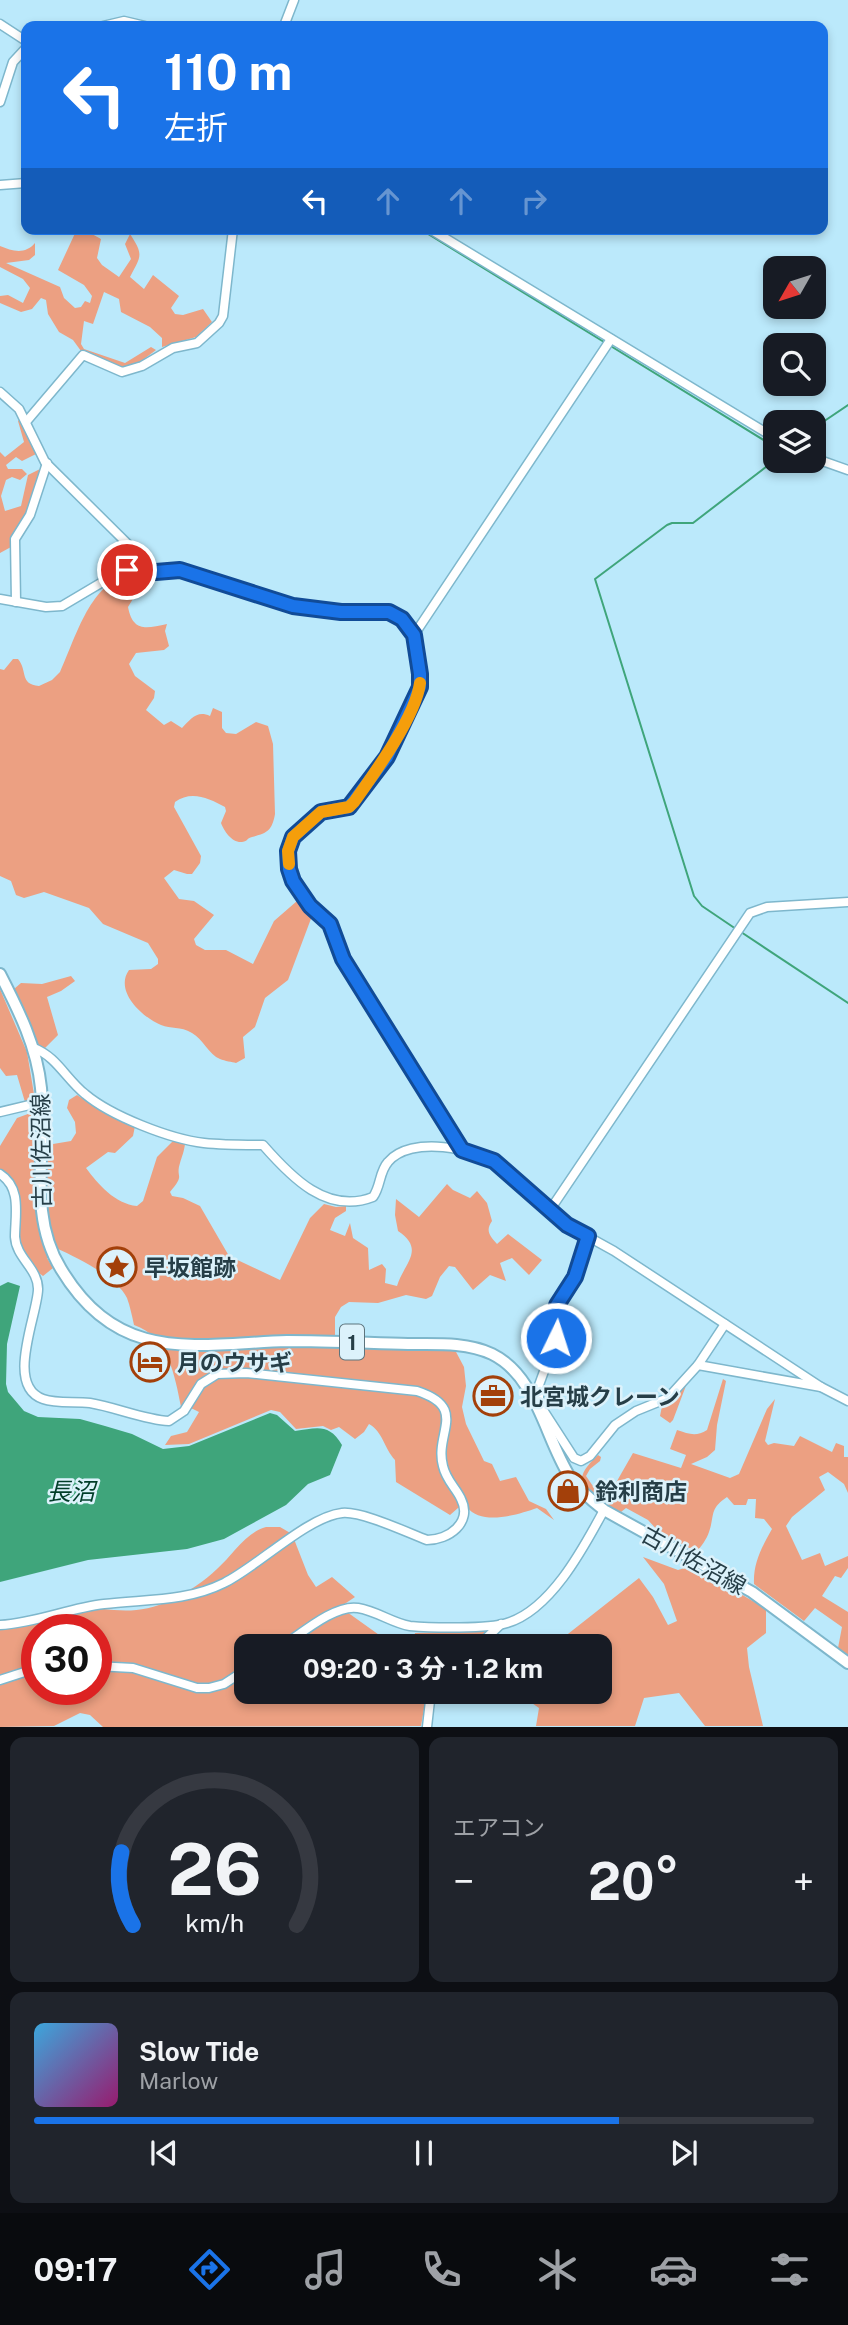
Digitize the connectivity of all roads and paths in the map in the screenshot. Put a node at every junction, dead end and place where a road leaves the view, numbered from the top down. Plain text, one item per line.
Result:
1 (294, 0) edge
2 (286, 21) edge
3 (0, 24) edge
4 (21, 38) edge
5 (21, 53) edge
6 (0, 102) edge
7 (21, 183) edge
8 (0, 185) edge
9 (232, 235) edge
10 (440, 235) edge
11 (609, 342) junction
12 (0, 392) edge
13 (26, 422) junction
14 (763, 431) edge
15 (826, 462) edge
16 (47, 463) junction
17 (848, 470) edge
18 (156, 572) junction
19 (0, 599) edge
20 (16, 602) junction
21 (414, 635) junction
22 (848, 902) edge
23 (0, 974) edge
24 (34, 1048) junction
25 (42, 1102) junction
26 (0, 1112) edge
27 (462, 1150) junction
28 (0, 1174) edge
29 (550, 1210) junction
30 (588, 1236) junction
31 (725, 1324) junction
32 (698, 1365) junction
33 (821, 1387) junction
34 (848, 1401) edge
35 (541, 1411) junction
36 (604, 1510) junction
37 (500, 1624) junction
38 (0, 1625) edge
39 (301, 1634) edge
40 (490, 1634) edge
41 (848, 1663) edge
42 (112, 1667) edge
43 (21, 1673) edge
44 (234, 1677) edge
45 (0, 1680) edge
46 (430, 1704) edge
47 (427, 1727) edge

1 - 2 street
3 - 4 street
5 - 6 street
7 - 8 street
9 - 13 street
10 - 11 street
11 - 14 street
11 - 21 street
12 - 13 street
13 - 16 street
15 - 17 street
16 - 18 street
16 - 20 street
18 - 20 street
18 - 21 street
19 - 20 street
21 - 27 street
22 - 29 street
23 - 24 main road, 古川佐沼線 / 1
24 - 25 main road, 古川佐沼線 / 1
24 - 27 street
25 - 26 street
25 - 35 main road, 古川佐沼線 / 1
27 - 29 street
28 - 38 street
29 - 30 street
30 - 31 street
30 - 35 street
31 - 32 street
31 - 33 street
32 - 33 street
32 - 35 street
33 - 34 street
35 - 36 main road, 古川佐沼線 / 1
36 - 37 street
36 - 41 main road, 古川佐沼線 / 1
37 - 39 street
37 - 40 street
42 - 44 street
43 - 45 street
46 - 47 street

